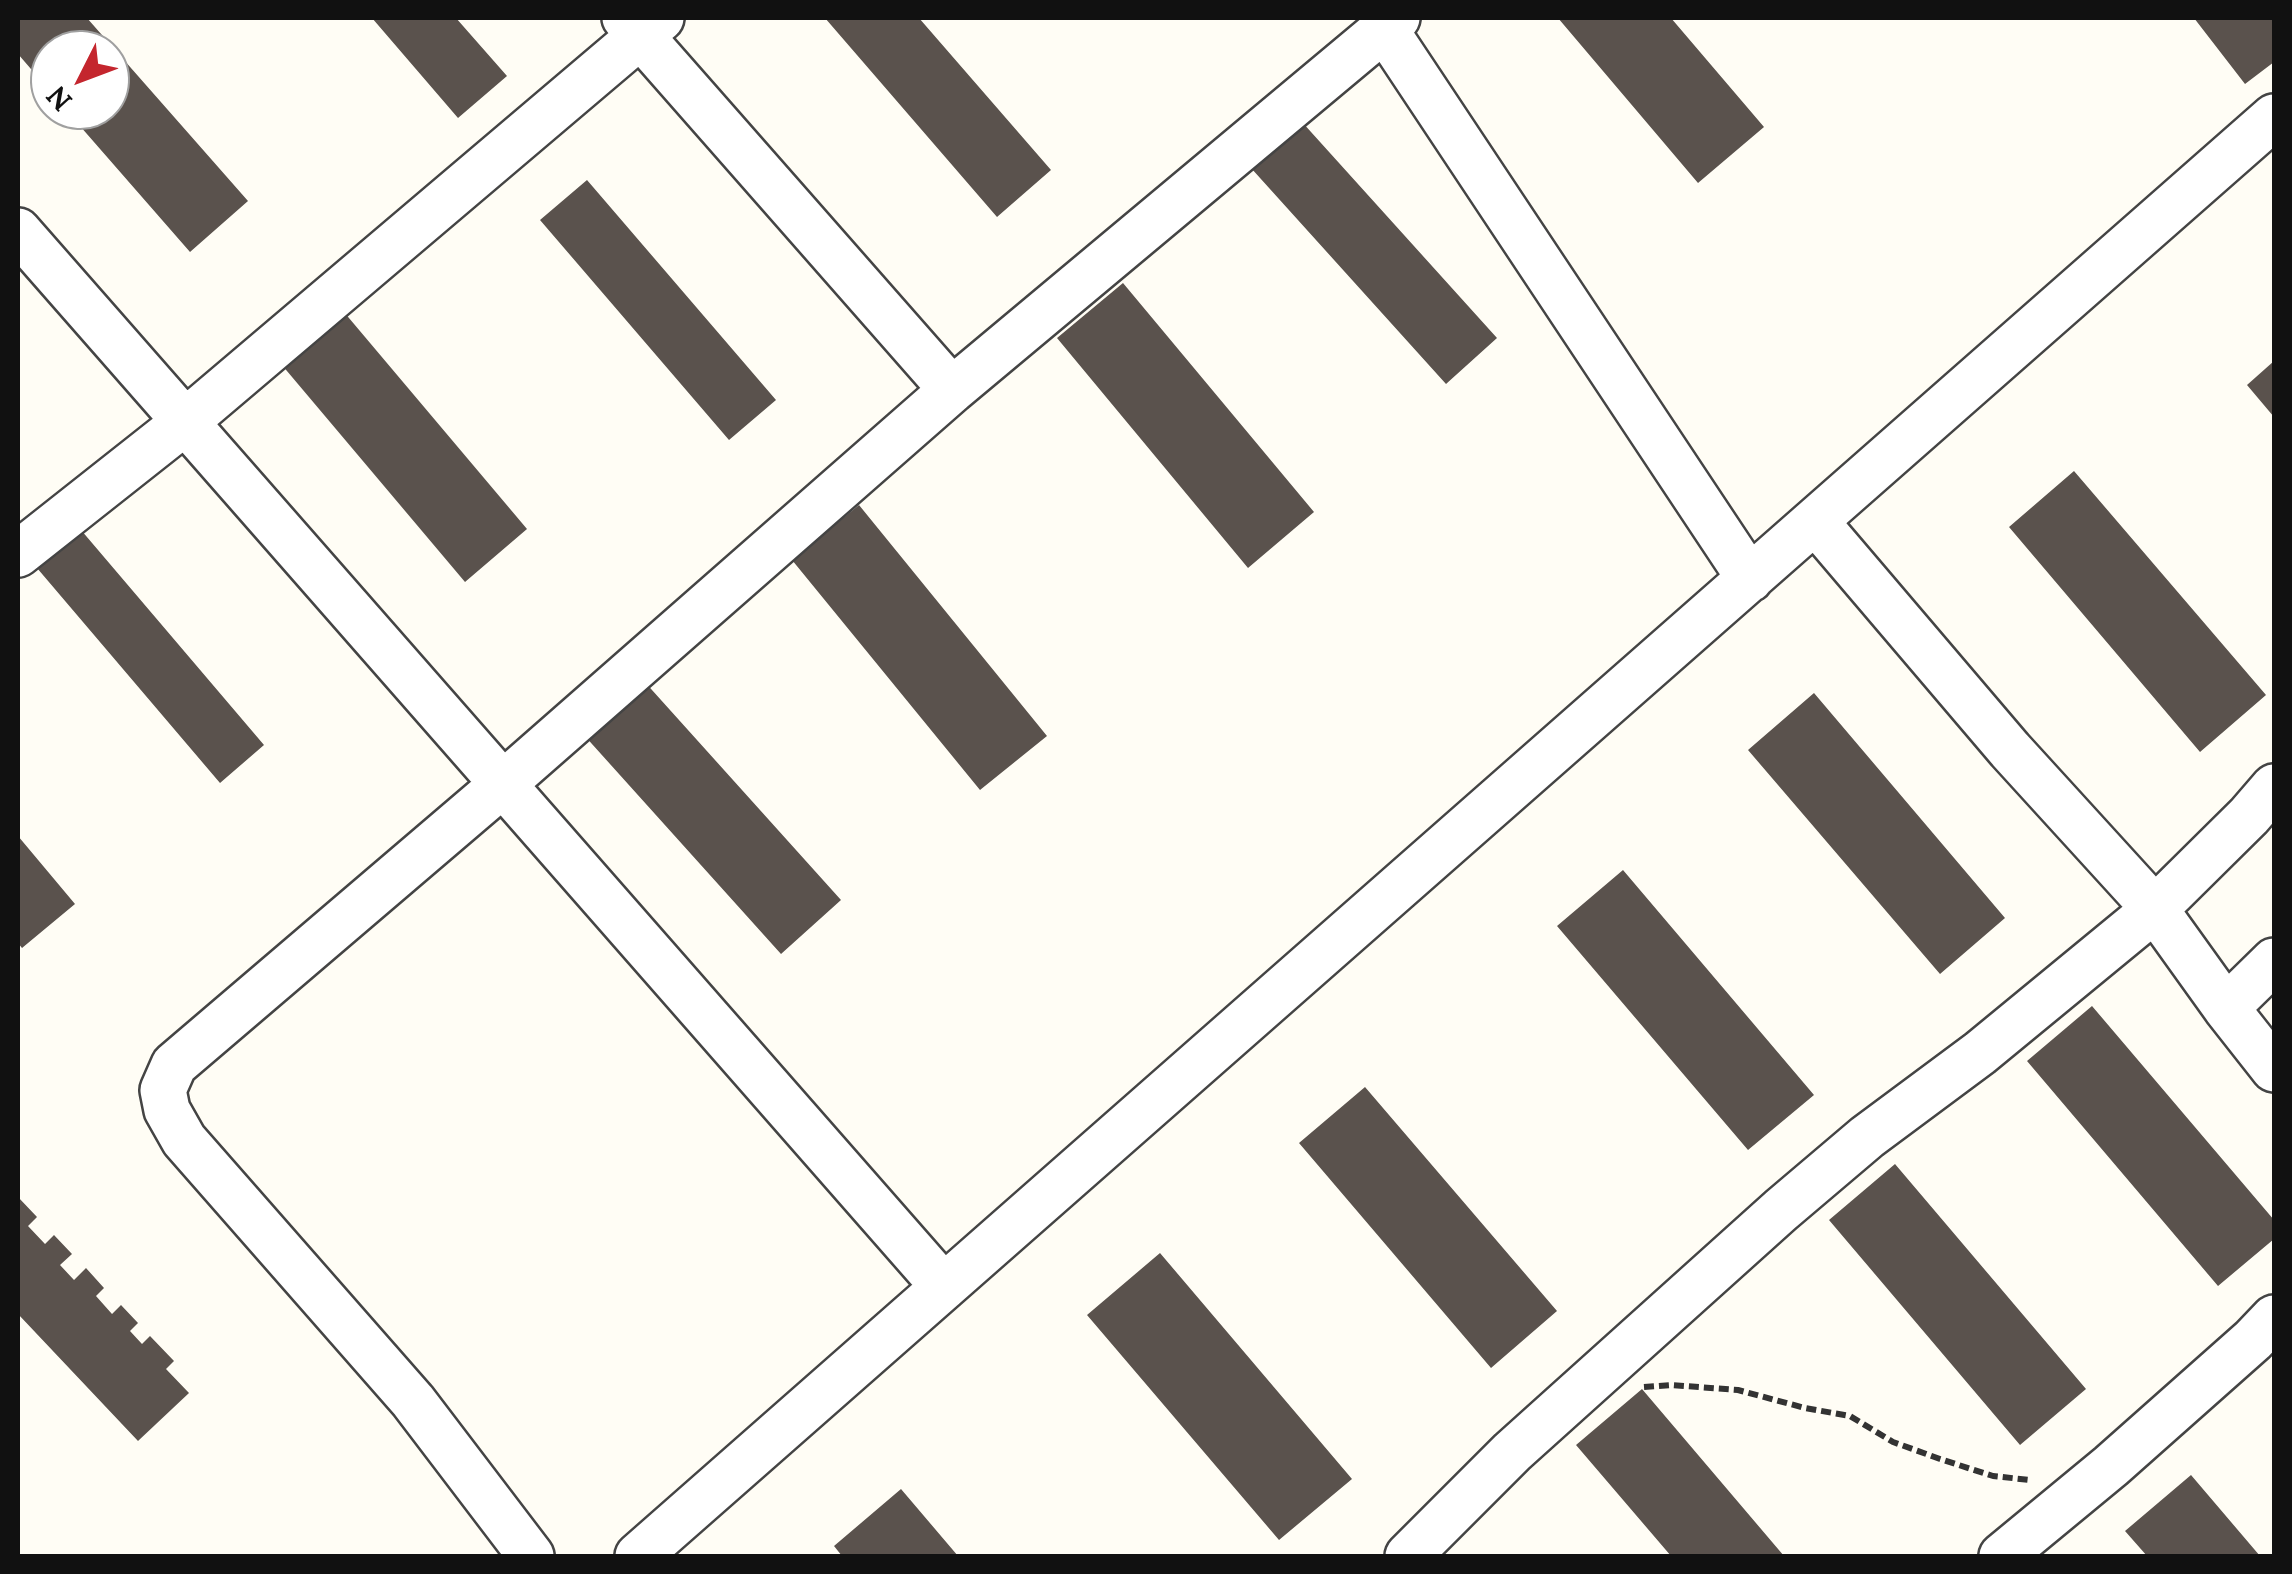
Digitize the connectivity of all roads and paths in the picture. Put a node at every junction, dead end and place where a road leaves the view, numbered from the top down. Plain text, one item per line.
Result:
1 (642, 23) edge
2 (1391, 23) edge
3 (2274, 117) edge
4 (18, 231) edge
5 (952, 390) junction
6 (185, 422) junction
7 (1815, 521) junction
8 (18, 554) edge
9 (1750, 579) junction
10 (502, 784) junction
11 (2274, 787) edge
12 (2156, 909) junction
13 (2274, 961) edge
14 (2226, 1008) junction
15 (2274, 1068) edge
16 (944, 1287) junction
17 (2274, 1318) edge
18 (1636, 1388) dead end
19 (2079, 1492) junction
20 (531, 1556) edge
21 (638, 1556) edge
22 (1408, 1556) edge
23 (2002, 1556) edge

1 - 5 street
1 - 6 street
2 - 5 street
2 - 9 street
3 - 7 street
4 - 6 street
5 - 10 street
6 - 8 street
6 - 10 street
7 - 9 street
7 - 12 street
9 - 16 street
10 - 16 street
10 - 20 street
11 - 12 street
12 - 14 street
12 - 22 street
13 - 14 street
14 - 15 street
16 - 21 street
17 - 19 street
18 - 19 path
19 - 23 street

